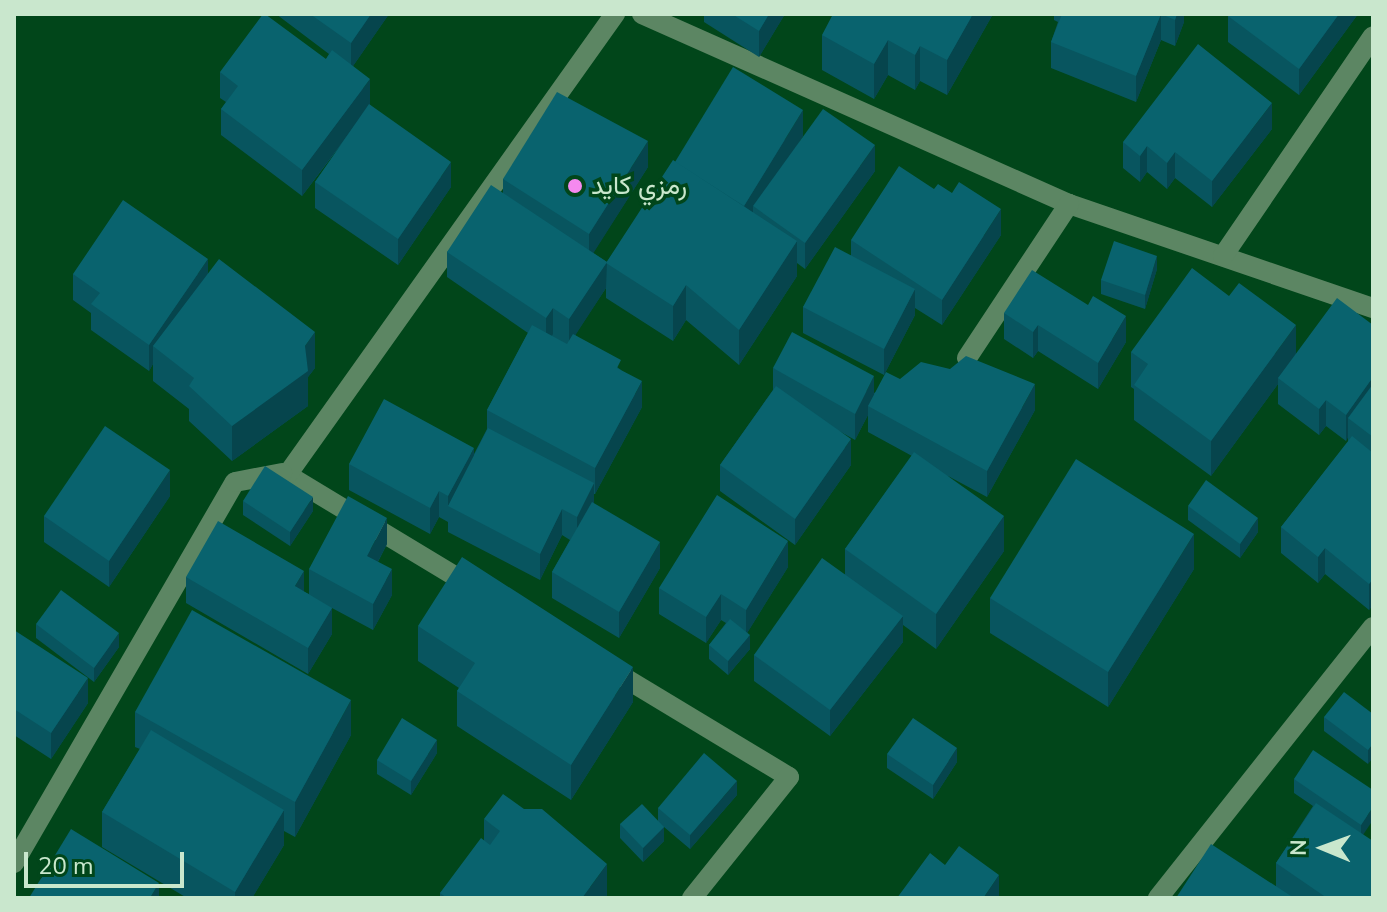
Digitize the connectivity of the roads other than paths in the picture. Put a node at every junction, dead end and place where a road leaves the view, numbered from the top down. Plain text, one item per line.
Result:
1 (615, 14) edge
2 (642, 14) edge
3 (1373, 36) edge
4 (1069, 204) junction
5 (1223, 256) junction
6 (1373, 308) edge
7 (967, 358) edge
8 (290, 472) junction
9 (490, 597) edge
10 (1373, 627) edge
11 (585, 654) edge
12 (14, 863) edge
13 (692, 898) edge
14 (1158, 898) edge

1 - 8 street
2 - 4 street
3 - 5 street
4 - 5 street
4 - 7 street
5 - 6 street
8 - 9 street
8 - 12 street
10 - 14 street
11 - 13 street

